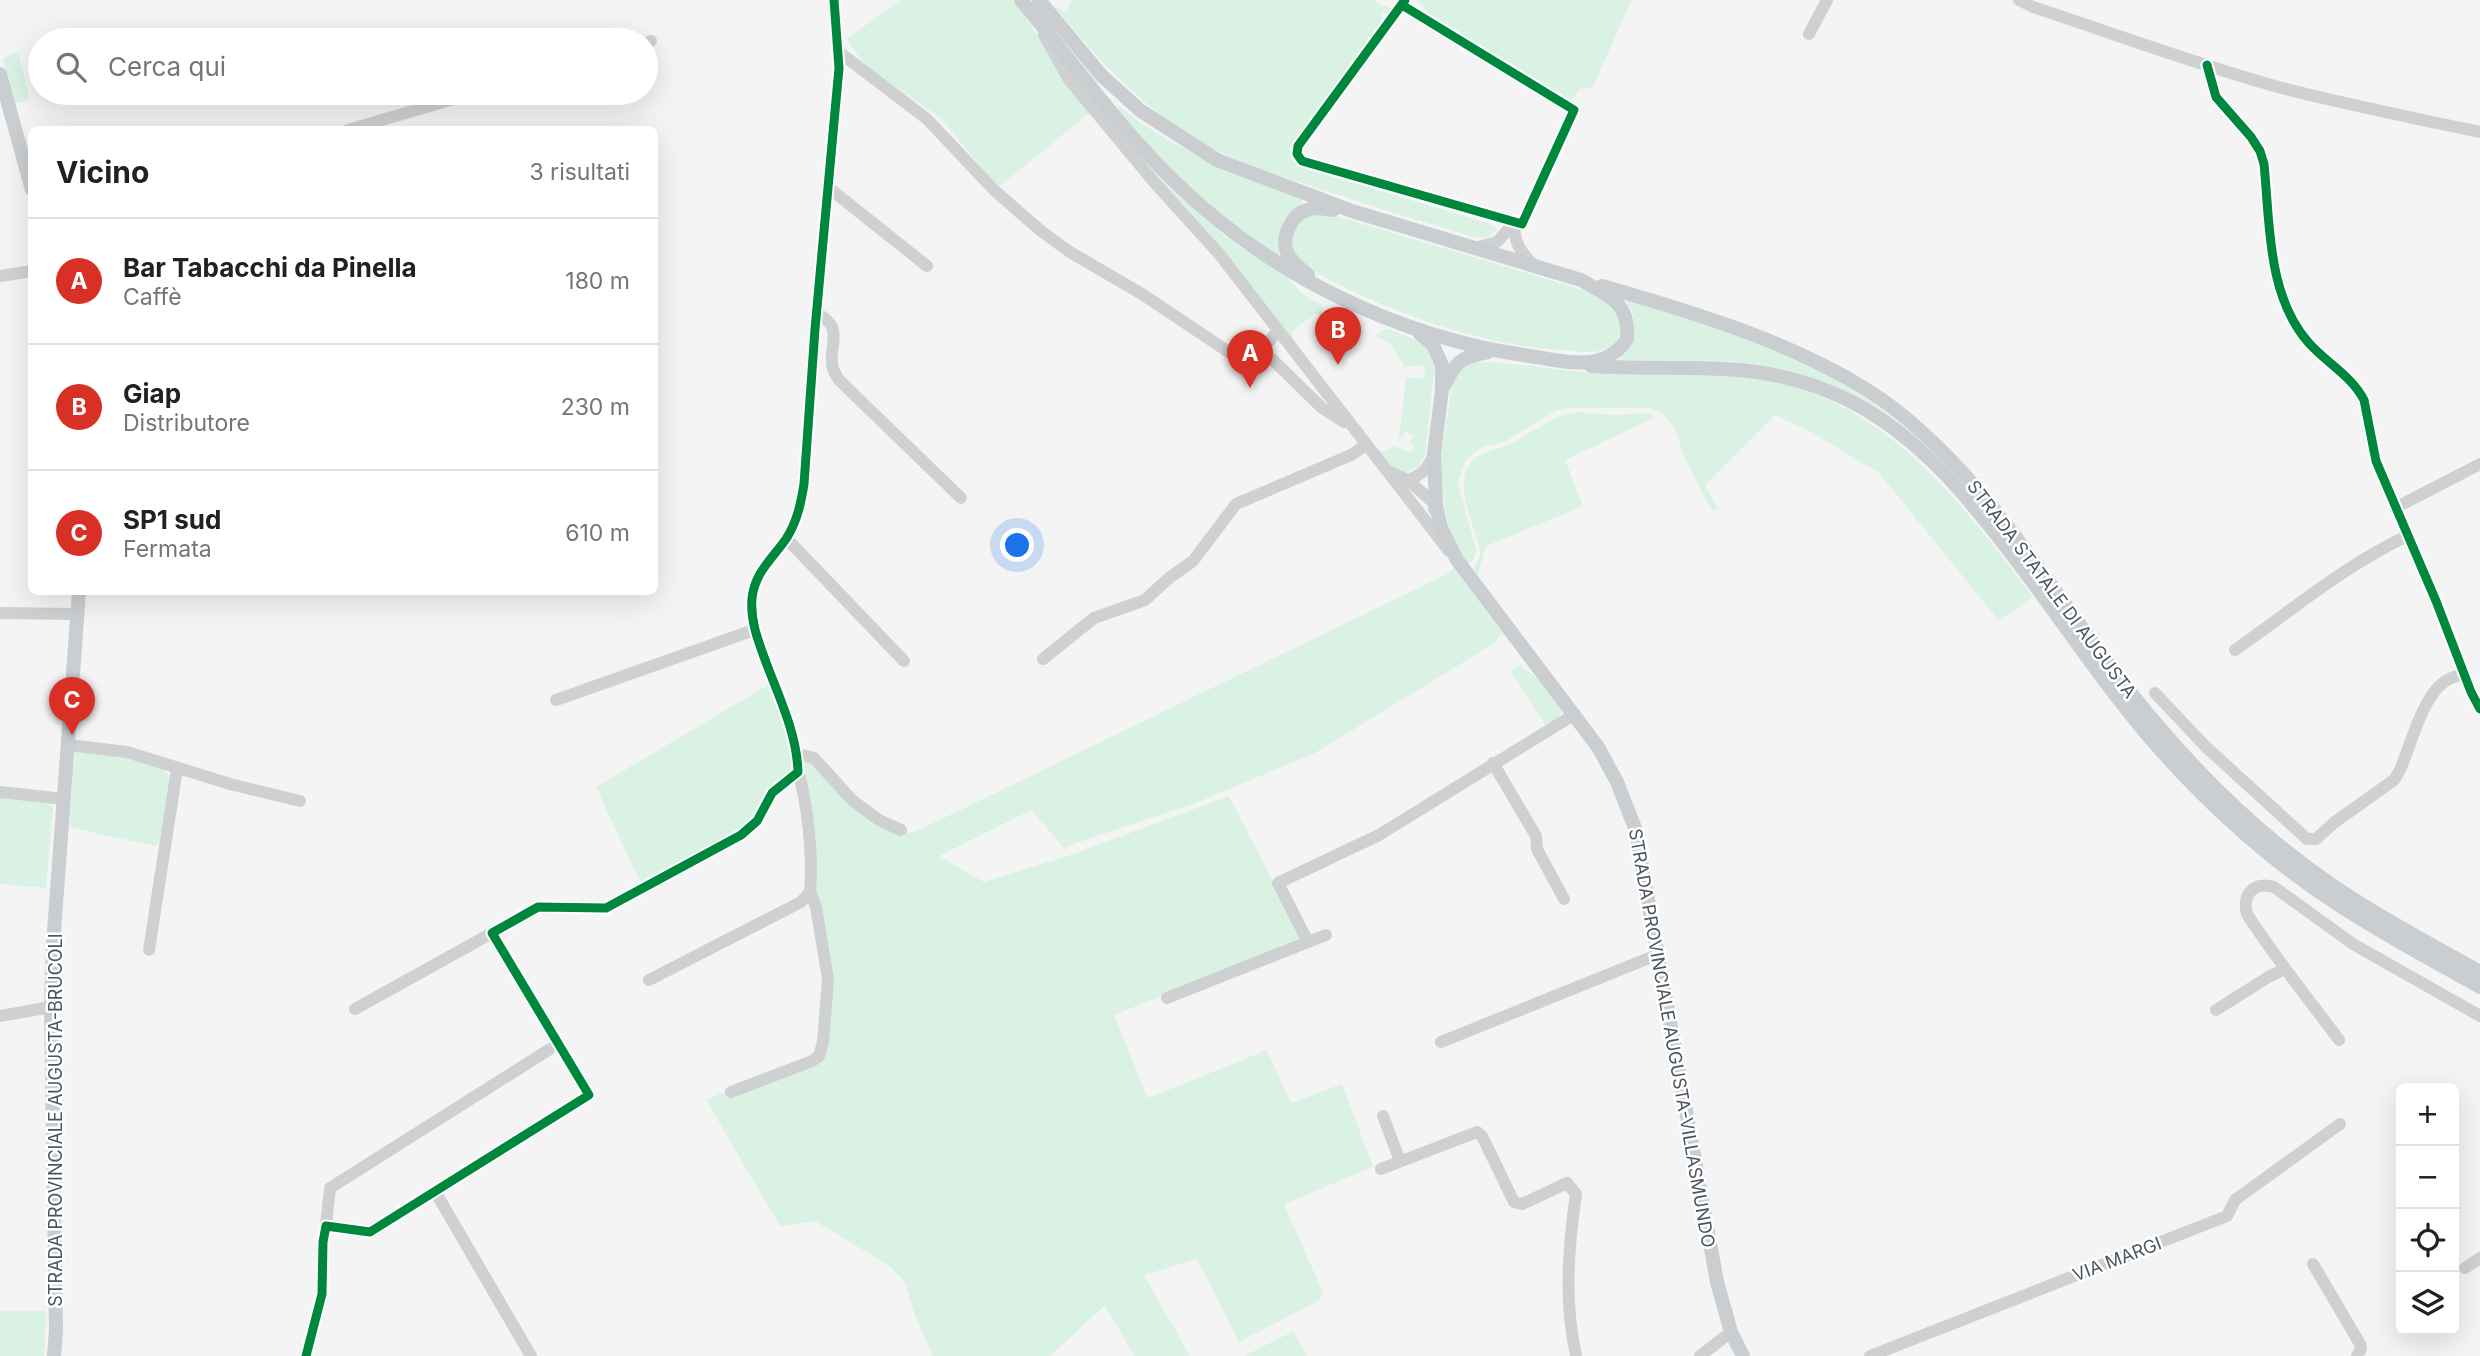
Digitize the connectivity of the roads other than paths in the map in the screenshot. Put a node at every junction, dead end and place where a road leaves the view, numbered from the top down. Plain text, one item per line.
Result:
1 (834, 0) edge
2 (1827, 0) edge
3 (2019, 0) edge
4 (1404, 2) edge
5 (1030, 3) edge
6 (1809, 34) dead end
7 (839, 52) junction
8 (2207, 65) junction
9 (0, 74) edge
10 (433, 105) edge
11 (362, 126) edge
12 (2480, 132) edge
13 (28, 176) edge
14 (829, 188) junction
15 (1352, 211) junction
16 (1514, 223) junction
17 (1474, 248) junction
18 (1534, 265) junction
19 (927, 266) dead end
20 (28, 272) edge
21 (0, 276) edge
22 (1581, 280) junction
23 (1325, 290) junction
24 (816, 313) junction
25 (1413, 328) junction
26 (1278, 331) junction
27 (1492, 351) junction
28 (1251, 362) junction
29 (1575, 365) junction
30 (1442, 390) junction
31 (1350, 425) junction
32 (1366, 445) junction
33 (1434, 454) junction
34 (2480, 464) edge
35 (1385, 469) junction
36 (1408, 481) junction
37 (961, 499) dead end
38 (1436, 505) junction
39 (2395, 508) junction
40 (1420, 516) junction
41 (2407, 536) junction
42 (786, 538) junction
43 (1457, 560) junction
44 (79, 595) edge
45 (0, 613) edge
46 (77, 614) junction
47 (754, 630) junction
48 (2235, 650) dead end
49 (1043, 659) dead end
50 (904, 661) dead end
51 (2464, 674) junction
52 (2155, 693) dead end
53 (556, 700) dead end
54 (2480, 709) edge
55 (1575, 714) junction
56 (68, 745) junction
57 (798, 754) junction
58 (1493, 763) junction
59 (177, 769) junction
60 (798, 772) junction
61 (0, 792) edge
62 (64, 799) junction
63 (300, 801) dead end
64 (901, 830) dead end
65 (810, 892) junction
66 (1564, 899) dead end
67 (492, 933) junction
68 (1326, 935) dead end
69 (1308, 942) junction
70 (149, 950) dead end
71 (1659, 954) junction
72 (2285, 970) junction
73 (2480, 972) edge
74 (649, 980) dead end
75 (2480, 987) edge
76 (1167, 998) dead end
77 (51, 1007) junction
78 (355, 1009) dead end
79 (2216, 1010) dead end
80 (0, 1016) edge
81 (2480, 1016) edge
82 (2339, 1040) dead end
83 (1441, 1042) dead end
84 (550, 1049) dead end
85 (731, 1092) dead end
86 (1383, 1116) dead end
87 (2340, 1124) dead end
88 (1400, 1161) junction
89 (1381, 1169) dead end
90 (436, 1193) junction
91 (326, 1226) junction
92 (2480, 1258) edge
93 (2313, 1264) dead end
94 (2465, 1268) dead end
95 (1731, 1332) junction
96 (54, 1356) edge
97 (306, 1356) edge
98 (531, 1356) edge
99 (1576, 1356) edge
100 (1700, 1356) edge
101 (1743, 1356) edge
102 (1870, 1356) edge
103 (2357, 1356) edge

1 - 7 street
2 - 6 street
3 - 8 street
4 - 16 street
4 - 16 street
5 - 15 main road
5 - 23 main road
5 - 26 street
7 - 14 street
7 - 28 street
8 - 12 street
8 - 39 street
9 - 13 main road
10 - 11 street
14 - 19 street
14 - 24 street
15 - 17 main road
15 - 23 main road
16 - 17 street
16 - 18 street
17 - 18 main road
18 - 22 main road
20 - 21 street
22 - 29 main road
22 - 73 main road, STRADA STATALE DI AUGUSTA
23 - 25 main road
24 - 37 street
24 - 42 street
25 - 27 main road, STRADA STATALE DI AUGUSTA
25 - 30 main road
26 - 28 street
26 - 31 street
27 - 29 main road, STRADA STATALE DI AUGUSTA
27 - 30 main road
28 - 31 street
29 - 75 main road, STRADA STATALE DI AUGUSTA
30 - 33 main road, STRADA PROVINCIALE AUGUSTA-VILLASMUNDO
31 - 32 street
32 - 35 street
32 - 49 street
33 - 36 street
33 - 38 main road, STRADA PROVINCIALE AUGUSTA-VILLASMUNDO
34 - 39 street
35 - 36 street
35 - 40 street
36 - 38 street
38 - 40 street
38 - 43 main road, STRADA PROVINCIALE AUGUSTA-VILLASMUNDO
39 - 41 street
40 - 43 street
41 - 48 street
41 - 51 street
42 - 47 street
42 - 50 street
43 - 55 main road, STRADA PROVINCIALE AUGUSTA-VILLASMUNDO
44 - 46 main road, STRADA PROVINCIALE AUGUSTA-BRUCOLI
45 - 46 street
46 - 56 main road, STRADA PROVINCIALE AUGUSTA-BRUCOLI
47 - 53 street
47 - 57 street
51 - 52 street
51 - 54 street
55 - 58 street
55 - 71 main road, STRADA PROVINCIALE AUGUSTA-VILLASMUNDO
56 - 59 street
56 - 62 main road, STRADA PROVINCIALE AUGUSTA-BRUCOLI
57 - 60 street
57 - 64 street
58 - 66 street
58 - 69 street
59 - 63 street
59 - 70 street
60 - 65 street
60 - 67 street
61 - 62 street
62 - 77 main road, STRADA PROVINCIALE AUGUSTA-BRUCOLI
65 - 74 street
65 - 85 street
67 - 78 street
67 - 90 street
68 - 69 street
69 - 76 street
71 - 83 street
71 - 95 main road, STRADA PROVINCIALE AUGUSTA-VILLASMUNDO
72 - 79 street
72 - 81 street
72 - 82 street
77 - 80 street
77 - 96 main road, STRADA PROVINCIALE AUGUSTA-BRUCOLI
84 - 91 street
86 - 88 street
87 - 102 street, VIA MARGI
88 - 89 street
88 - 99 street
90 - 91 street
90 - 98 street
91 - 97 street
92 - 94 street
93 - 103 street
95 - 100 street
95 - 101 main road, STRADA PROVINCIALE AUGUSTA-VILLASMUNDO

